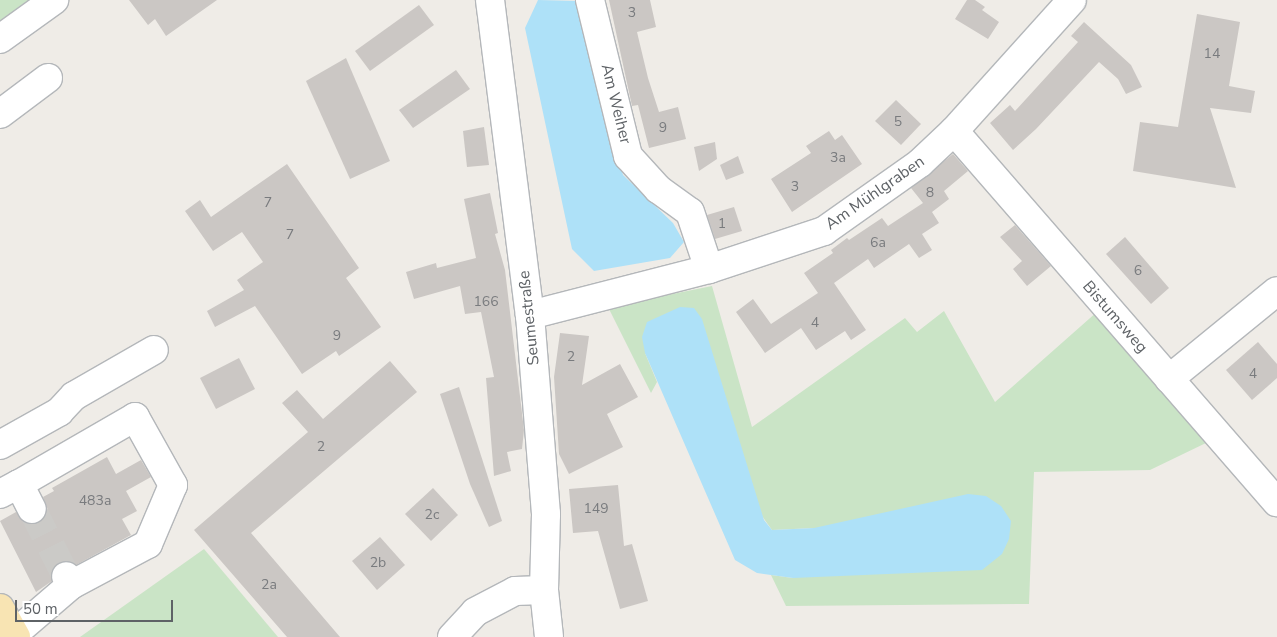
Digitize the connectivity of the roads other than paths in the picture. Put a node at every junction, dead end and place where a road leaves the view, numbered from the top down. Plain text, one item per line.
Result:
1 (54, 0) edge
2 (490, 0) edge
3 (590, 0) edge
4 (1072, 0) edge
5 (0, 39) edge
6 (48, 78) dead end
7 (0, 114) edge
8 (954, 132) junction
9 (709, 269) junction
10 (1277, 291) edge
11 (530, 315) junction
12 (154, 350) dead end
13 (1169, 379) junction
14 (0, 445) edge
15 (10, 489) edge
16 (1277, 502) edge
17 (32, 509) tunnel mouth
18 (544, 590) junction
19 (0, 608) edge
20 (15, 635) edge
21 (452, 637) edge
22 (549, 637) edge

1 - 5 street
2 - 11 street, Seumestraße
3 - 9 street, Am Weiher
4 - 8 street, Am Mühlgraben
6 - 7 street
8 - 9 street, Am Mühlgraben
8 - 13 street, Bistumsweg
9 - 11 street, Am Mühlgraben
10 - 13 street
11 - 18 street, Seumestraße
12 - 14 street
13 - 16 street, Bistumsweg
15 - 17 street
15 - 20 street
18 - 21 street
18 - 22 street, Seumestraße
19 - 20 main road

